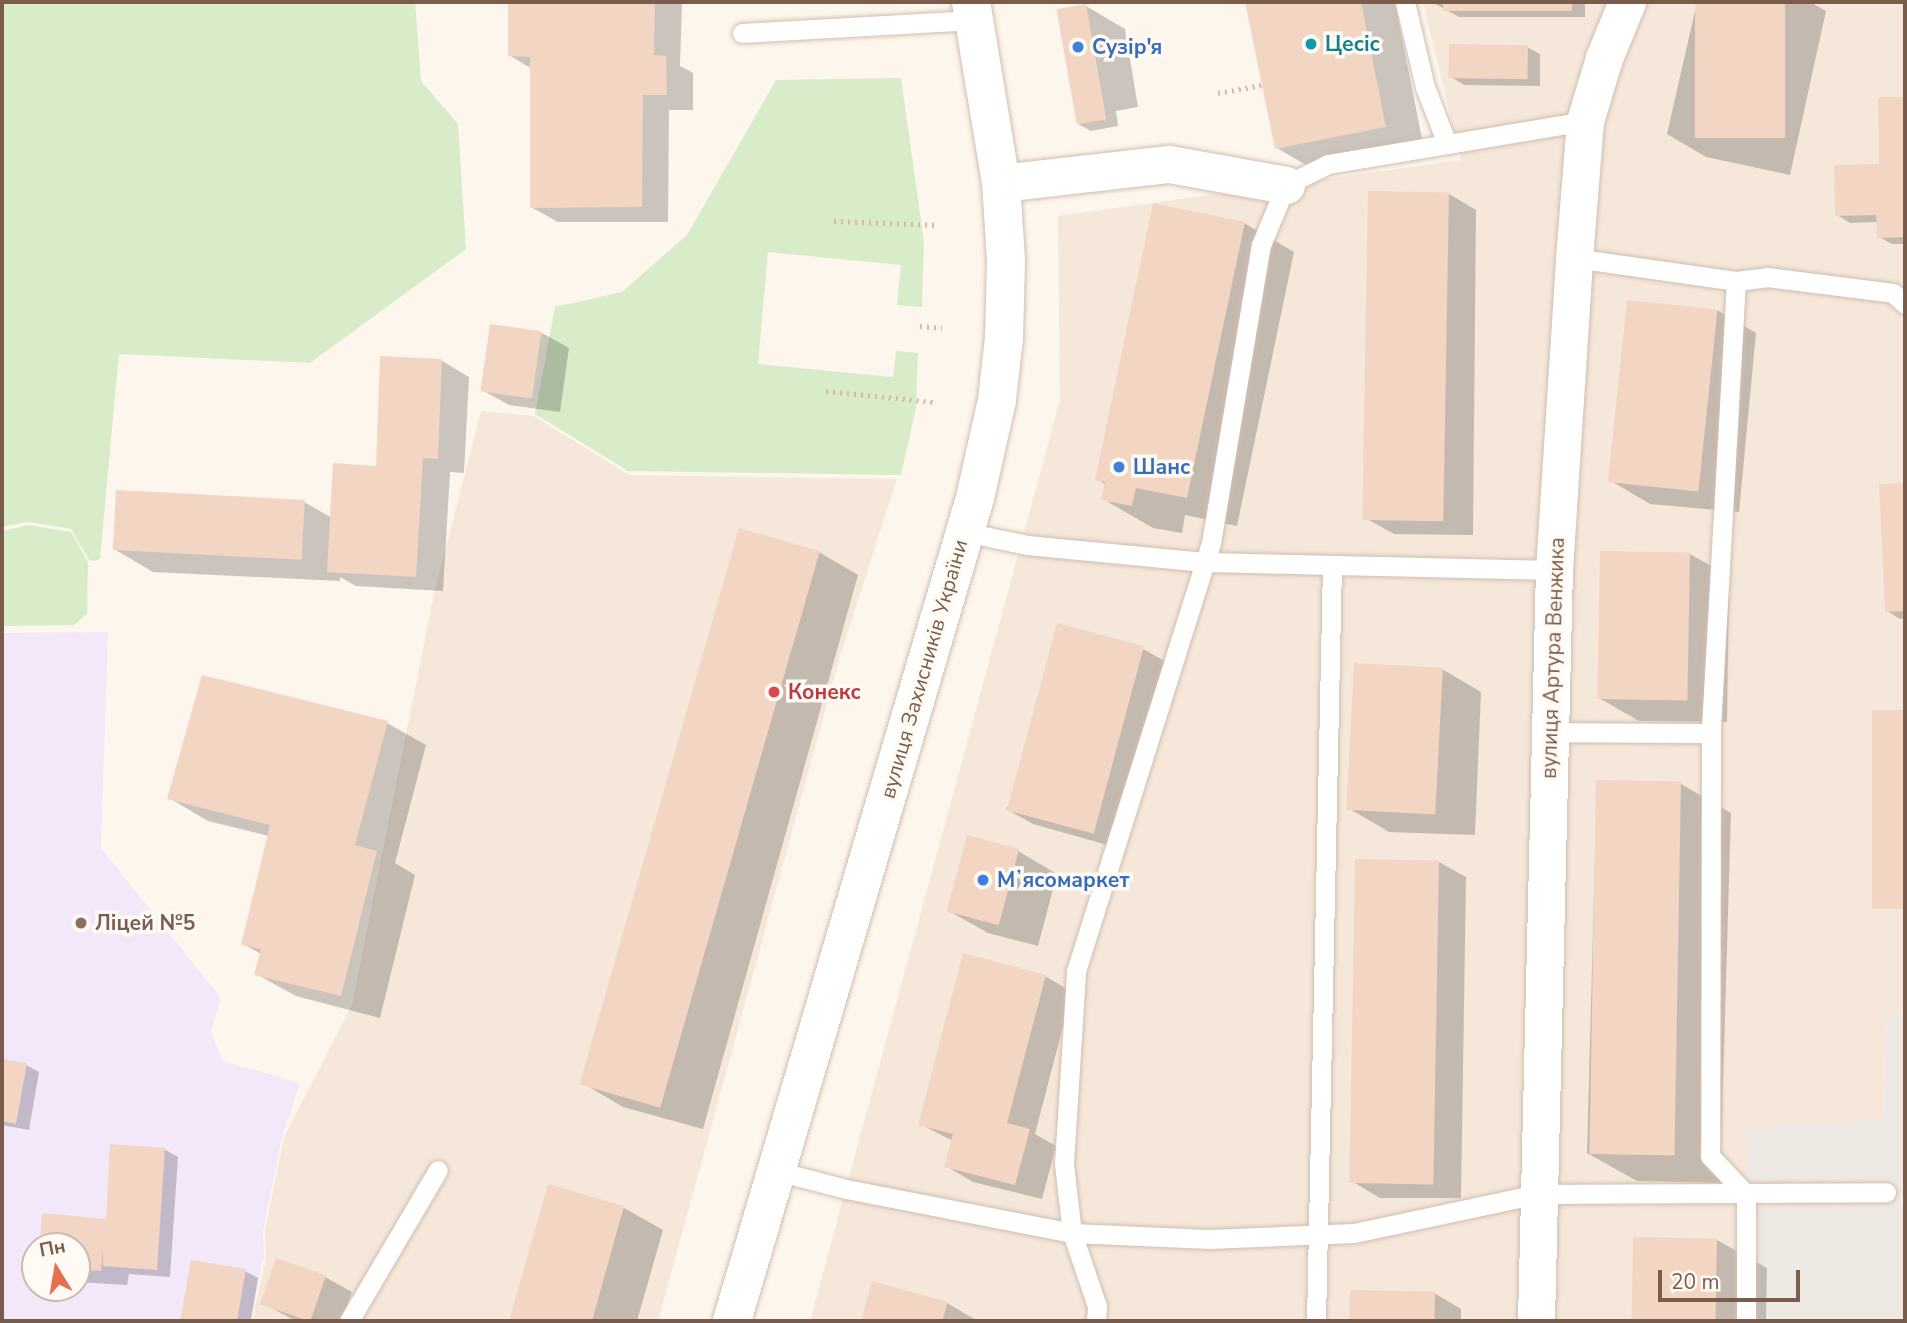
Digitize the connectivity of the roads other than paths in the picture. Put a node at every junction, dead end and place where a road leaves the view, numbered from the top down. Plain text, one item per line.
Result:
1 (1405, 2) edge
2 (1627, 2) edge
3 (972, 11) edge
4 (742, 33) dead end
5 (1585, 121) junction
6 (1447, 144) junction
7 (1001, 183) junction
8 (1286, 185) junction
9 (1574, 258) junction
10 (1736, 281) junction
11 (1905, 304) edge
12 (965, 532) junction
13 (1204, 562) junction
14 (1332, 565) junction
15 (1555, 570) junction
16 (1550, 732) junction
17 (1711, 733) junction
18 (439, 1170) dead end
19 (777, 1171) junction
20 (1886, 1192) dead end
21 (1538, 1194) junction
22 (1746, 1194) junction
23 (1072, 1233) junction
24 (1320, 1235) junction
25 (349, 1321) edge
26 (732, 1321) edge
27 (1096, 1321) edge
28 (1316, 1321) edge
29 (1536, 1321) edge
30 (1746, 1321) edge

1 - 6 lane
2 - 5 street, вулиця Артура Венжика
3 - 4 lane
3 - 7 street, вулиця Захисників України
5 - 6 lane
5 - 9 street, вулиця Артура Венжика
6 - 8 lane
7 - 8 street
7 - 12 street, вулиця Захисників України
8 - 13 lane
9 - 10 lane
9 - 15 street, вулиця Артура Венжика
10 - 11 lane
10 - 17 lane
12 - 13 lane
12 - 19 street, вулиця Захисників України
13 - 14 lane
13 - 23 lane
14 - 15 lane
14 - 24 lane
15 - 16 street, вулиця Артура Венжика
16 - 17 lane
16 - 21 street, вулиця Артура Венжика
17 - 22 lane
18 - 25 lane
19 - 23 lane
19 - 26 street, вулиця Захисників України
20 - 22 lane
21 - 22 lane
21 - 24 lane
21 - 29 street, вулиця Артура Венжика
22 - 30 lane
23 - 24 lane
23 - 27 lane
24 - 28 lane

